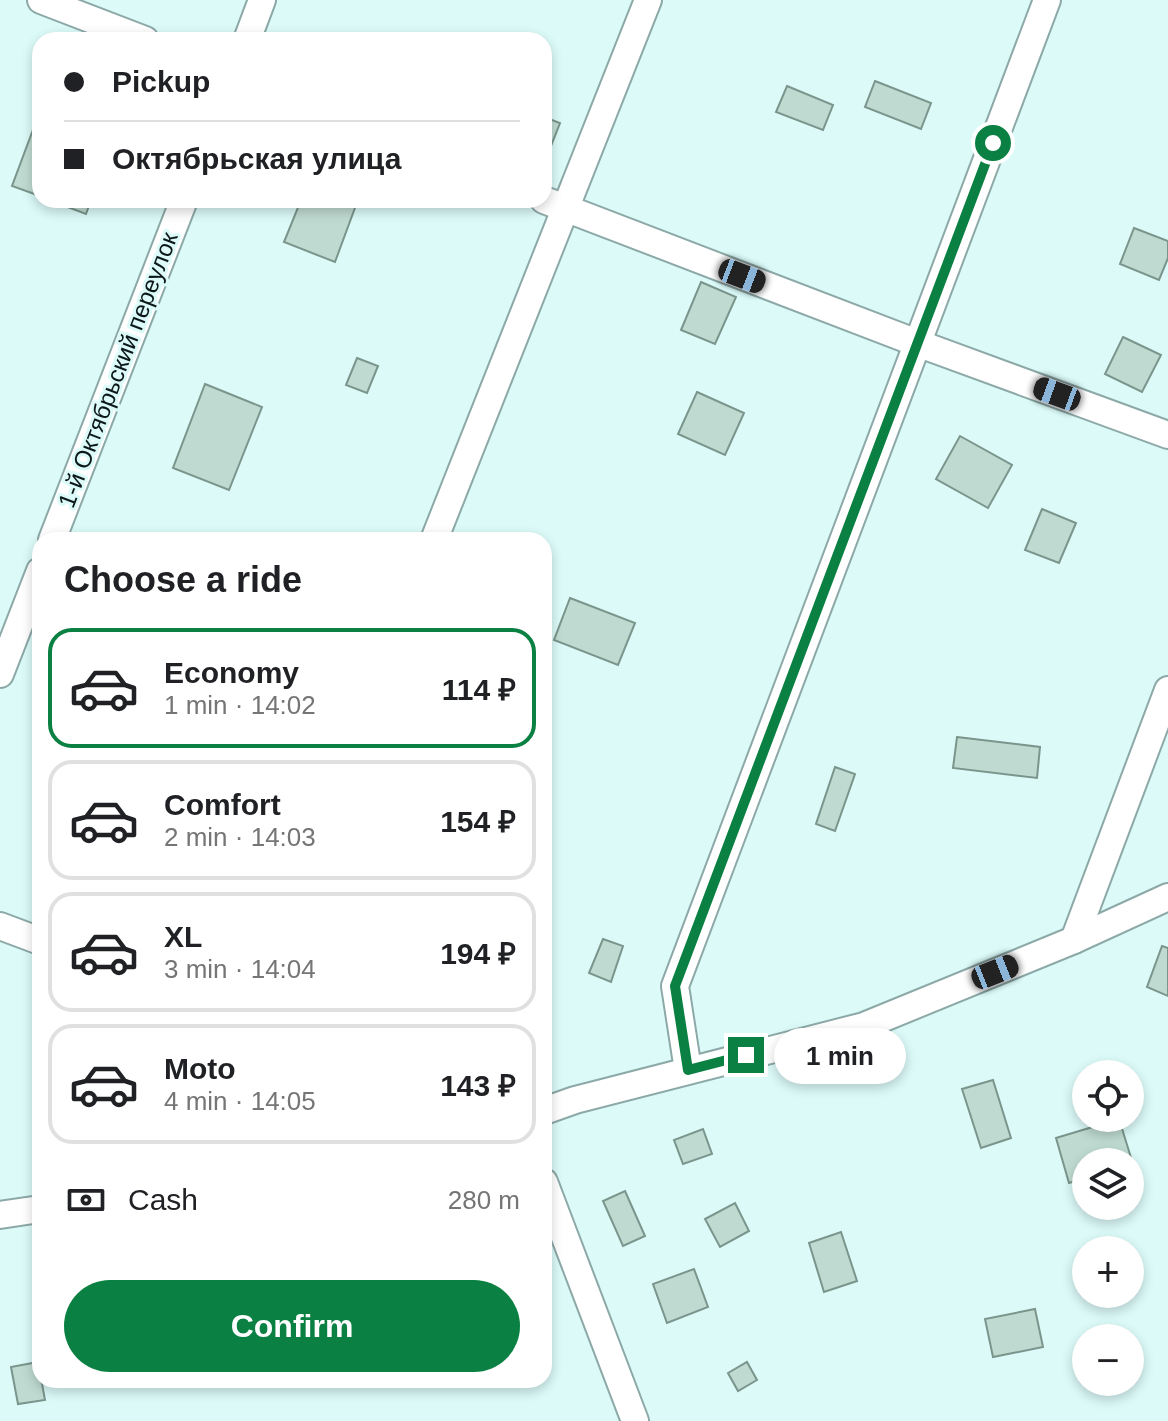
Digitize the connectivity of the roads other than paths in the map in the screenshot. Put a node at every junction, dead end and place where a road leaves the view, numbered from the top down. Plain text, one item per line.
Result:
1 (41, 0) edge
2 (262, 0) edge
3 (648, 0) edge
4 (1047, 0) edge
5 (124, 32) edge
6 (250, 32) edge
7 (555, 204) edge
8 (181, 208) edge
9 (917, 343) junction
10 (1168, 435) edge
11 (55, 532) edge
12 (437, 532) edge
13 (32, 592) edge
14 (0, 674) edge
15 (1168, 690) edge
16 (1168, 897) edge
17 (0, 926) edge
18 (32, 938) edge
19 (1074, 940) junction
20 (688, 1070) junction
21 (552, 1108) edge
22 (552, 1203) edge
23 (32, 1210) edge
24 (0, 1215) edge
25 (635, 1421) edge

1 - 5 street
2 - 6 street
3 - 7 street
4 - 9 street
7 - 9 street
7 - 12 street
8 - 11 street, 1-й Октябрьский переулок
9 - 10 street
9 - 20 street
13 - 14 street
15 - 19 street
16 - 19 street
17 - 18 street
19 - 20 street
20 - 21 street
22 - 25 street
23 - 24 street

